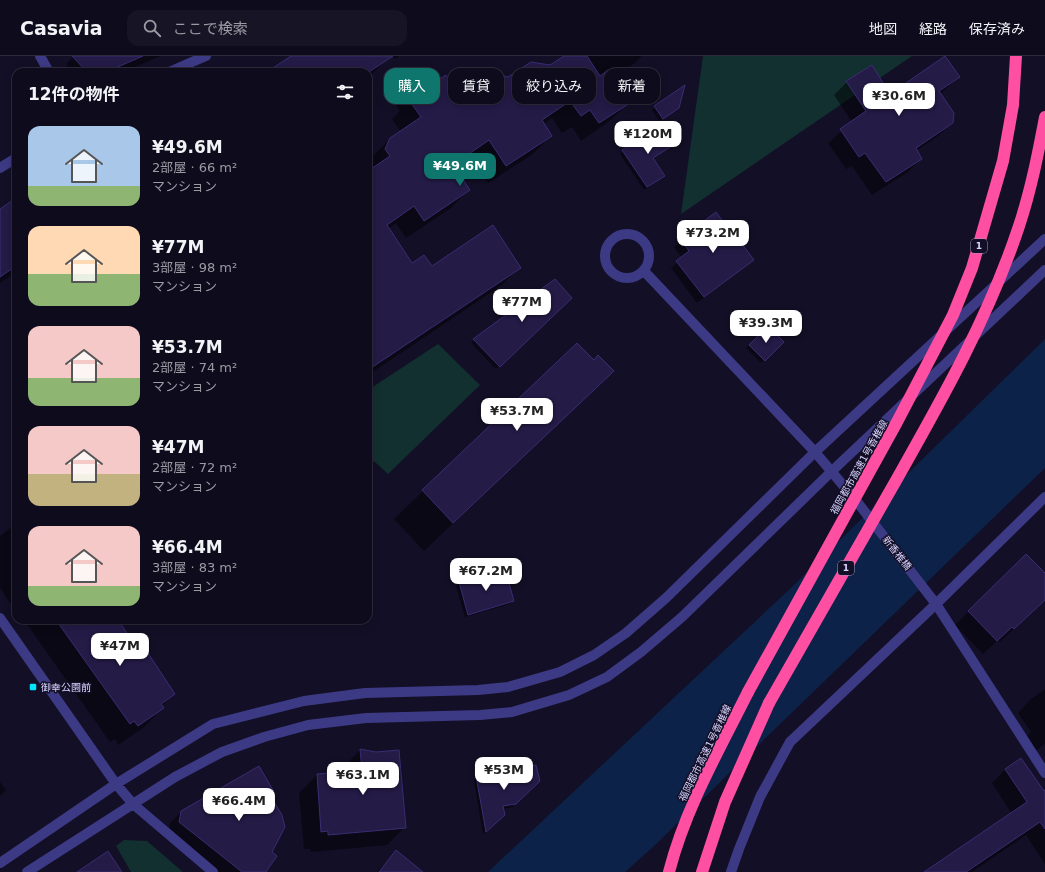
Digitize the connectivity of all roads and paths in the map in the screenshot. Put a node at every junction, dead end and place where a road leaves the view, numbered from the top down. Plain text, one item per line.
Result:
1 (40, 56) edge
2 (206, 56) edge
3 (1016, 56) edge
4 (47, 68) edge
5 (178, 68) edge
6 (1045, 118) edge
7 (12, 160) edge
8 (0, 168) edge
9 (1045, 239) edge
10 (1045, 270) edge
11 (644, 271) junction
12 (815, 452) junction
13 (832, 471) junction
14 (1045, 497) edge
15 (936, 604) junction
16 (0, 618) edge
17 (1045, 773) edge
18 (116, 784) junction
19 (133, 804) junction
20 (0, 863) edge
21 (27, 872) edge
22 (213, 872) edge
23 (669, 872) edge
24 (702, 872) edge
25 (731, 872) edge

1 - 4 street
2 - 5 street
3 - 23 highway, 福岡都市高速1号香椎線 / 1, bridge
6 - 24 highway, 1, bridge
7 - 8 street
9 - 12 street
10 - 13 street
11 - 11 street
11 - 12 street, 新香椎橋
12 - 13 street, 新香椎橋
12 - 18 street
13 - 15 street, 新香椎橋
13 - 19 street
14 - 15 street
15 - 17 street, 新香椎橋
15 - 25 street
16 - 18 street
18 - 19 street
18 - 20 street
19 - 21 street
19 - 22 street

